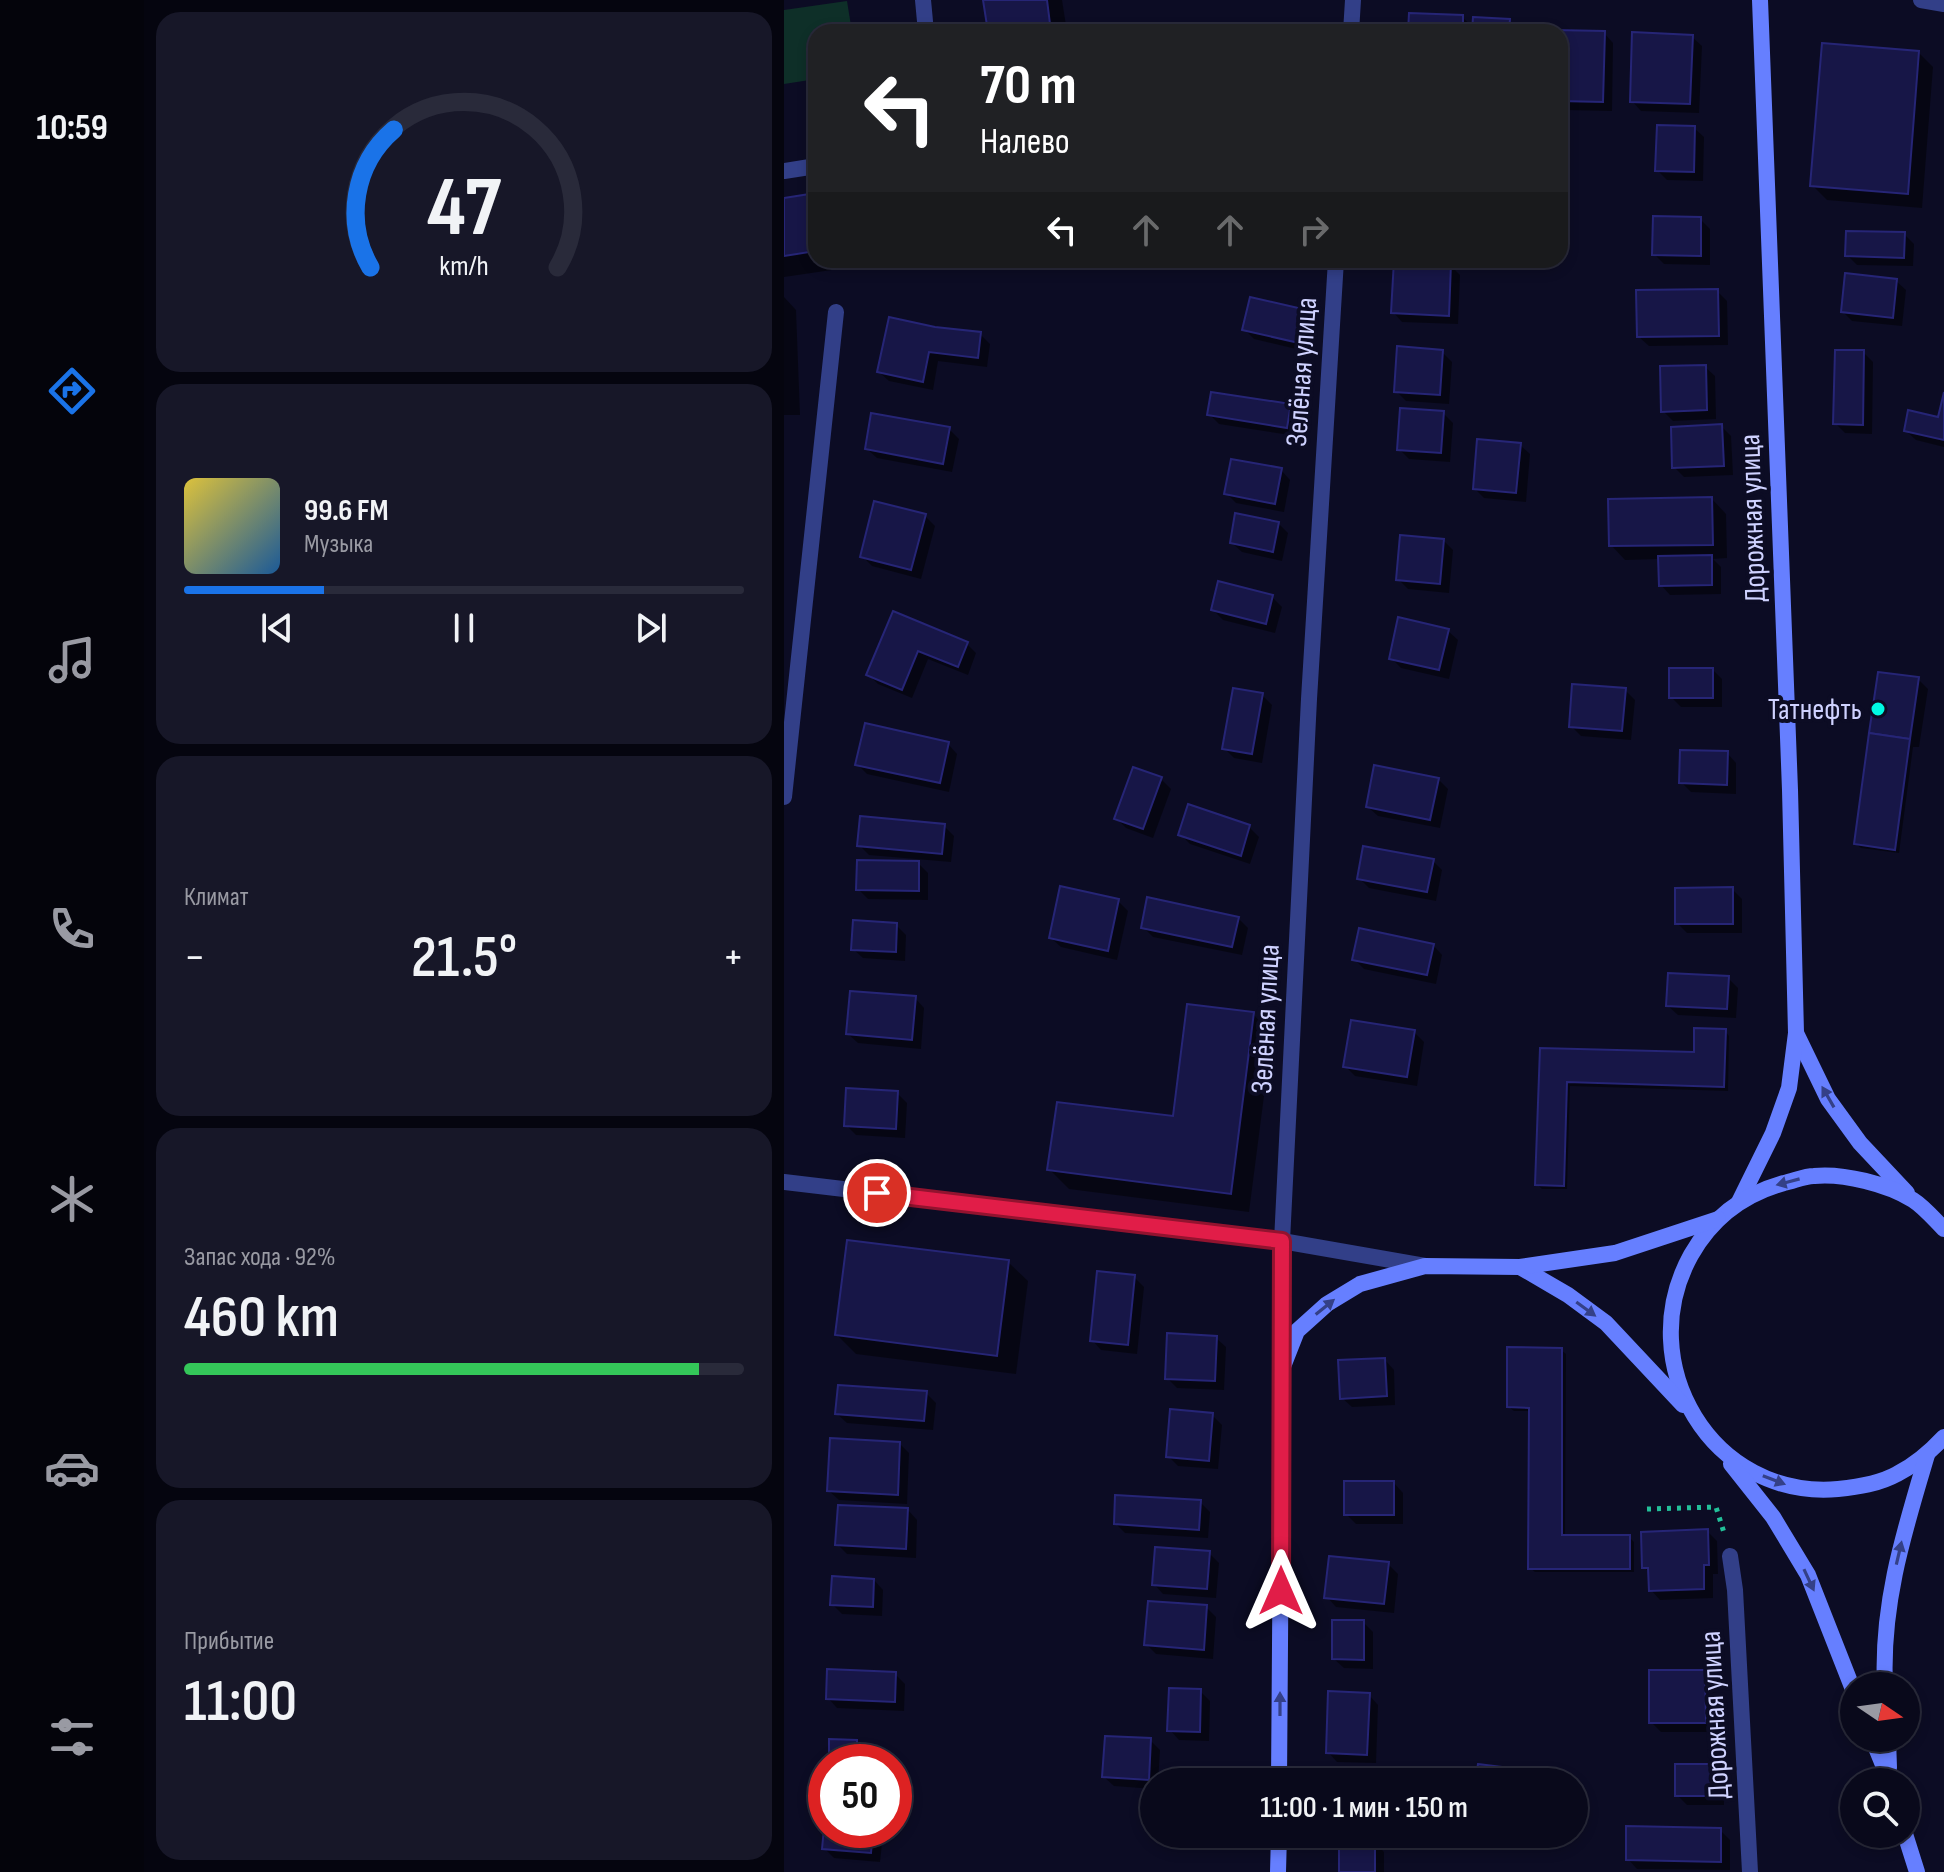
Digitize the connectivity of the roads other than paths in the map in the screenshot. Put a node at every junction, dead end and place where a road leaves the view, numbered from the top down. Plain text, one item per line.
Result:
1 (923, 0) edge
2 (1353, 0) edge
3 (1760, 0) edge
4 (1921, 0) edge
5 (1944, 4) edge
6 (925, 24) edge
7 (1352, 24) edge
8 (808, 167) edge
9 (784, 171) edge
10 (1336, 268) edge
11 (836, 312) dead end
12 (784, 797) edge
13 (1796, 1033) junction
14 (784, 1182) edge
15 (1913, 1200) junction
16 (1739, 1202) junction
17 (1718, 1219) junction
18 (1944, 1229) edge
19 (1282, 1241) junction
20 (1425, 1266) junction
21 (1520, 1267) junction
22 (1282, 1369) junction
23 (1694, 1416) junction
24 (1944, 1437) edge
25 (1718, 1447) junction
26 (1927, 1455) junction
27 (1730, 1556) road end
28 (1846, 1672) edge
29 (1884, 1672) edge
30 (1279, 1768) edge
31 (1279, 1848) edge
32 (1909, 1848) edge
33 (1278, 1872) edge
34 (1750, 1872) edge
35 (1917, 1872) edge

1 - 6 street
2 - 7 street
3 - 13 main road, Дорожная улица
4 - 5 street
8 - 9 street
10 - 19 street, Зелёная улица
11 - 12 street
15 -> 13 main road
13 - 16 main road, Дорожная улица
14 - 19 street
15 -> 16 main road
15 - 18 main road
16 - 17 main road
17 - 21 main road
17 - 23 main road
19 - 20 street
19 - 22 street, Зелёная улица
20 - 21 main road
22 -> 20 main road
21 -> 23 main road
30 -> 22 main road, Зелёная улица
23 - 25 main road
24 - 26 main road
25 -> 26 main road
25 -> 28 main road
29 -> 26 main road
27 - 34 street, Дорожная улица
31 - 33 main road
32 - 35 main road

